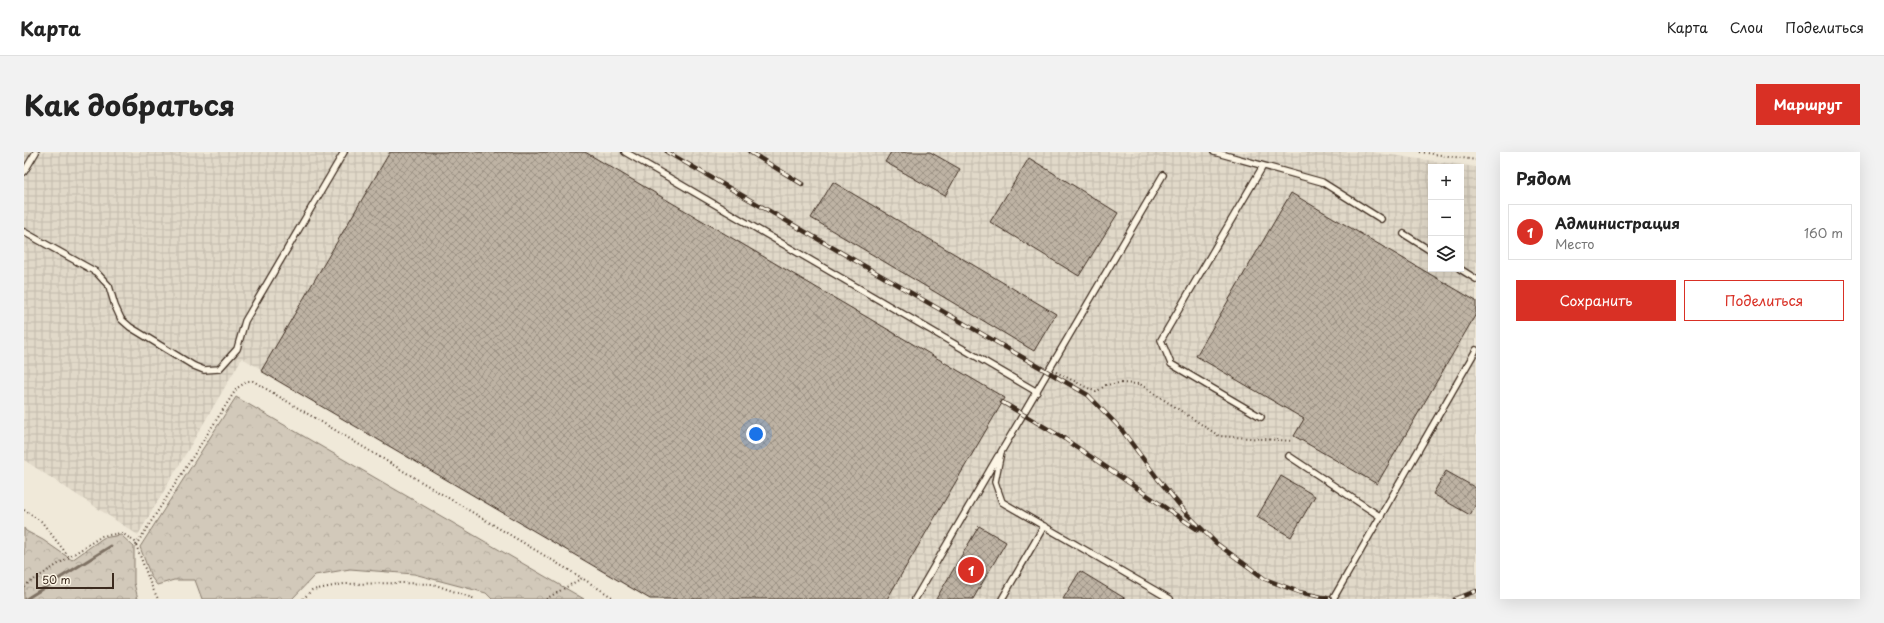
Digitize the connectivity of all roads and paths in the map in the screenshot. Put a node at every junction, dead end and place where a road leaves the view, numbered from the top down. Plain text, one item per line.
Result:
1 (36, 152) edge
2 (344, 152) edge
3 (625, 152) edge
4 (1214, 152) edge
5 (1420, 152) edge
6 (1476, 160) edge
7 (1263, 166) junction
8 (24, 172) edge
9 (1163, 175) dead end
10 (1381, 219) dead end
11 (24, 232) edge
12 (1404, 234) dead end
13 (1428, 249) edge
14 (1464, 272) edge
15 (1476, 279) edge
16 (1476, 350) edge
17 (1050, 369) junction
18 (1037, 392) junction
19 (1261, 417) dead end
20 (1293, 441) dead end
21 (1000, 452) junction
22 (1290, 456) dead end
23 (24, 510) edge
24 (1381, 517) junction
25 (1044, 526) junction
26 (136, 545) junction
27 (69, 557) junction
28 (582, 578) junction
29 (24, 586) edge
30 (158, 599) edge
31 (302, 599) edge
32 (475, 599) edge
33 (546, 599) edge
34 (615, 599) edge
35 (915, 599) edge
36 (1002, 599) edge
37 (1170, 599) edge
38 (1333, 599) edge

1 - 8 lane
2 - 11 lane
3 - 18 lane
4 - 7 lane
5 - 6 path
7 - 10 lane
7 - 19 lane
9 - 17 lane
12 - 13 lane
14 - 15 lane
16 - 24 lane
17 - 18 lane
17 - 20 path
18 - 21 lane
21 - 25 lane
21 - 35 lane
22 - 24 lane
23 - 27 path
24 - 38 lane
25 - 36 lane
25 - 37 lane
26 - 27 path
26 - 28 path
26 - 30 path
27 - 29 path
28 - 33 path
28 - 34 path
31 - 32 path

